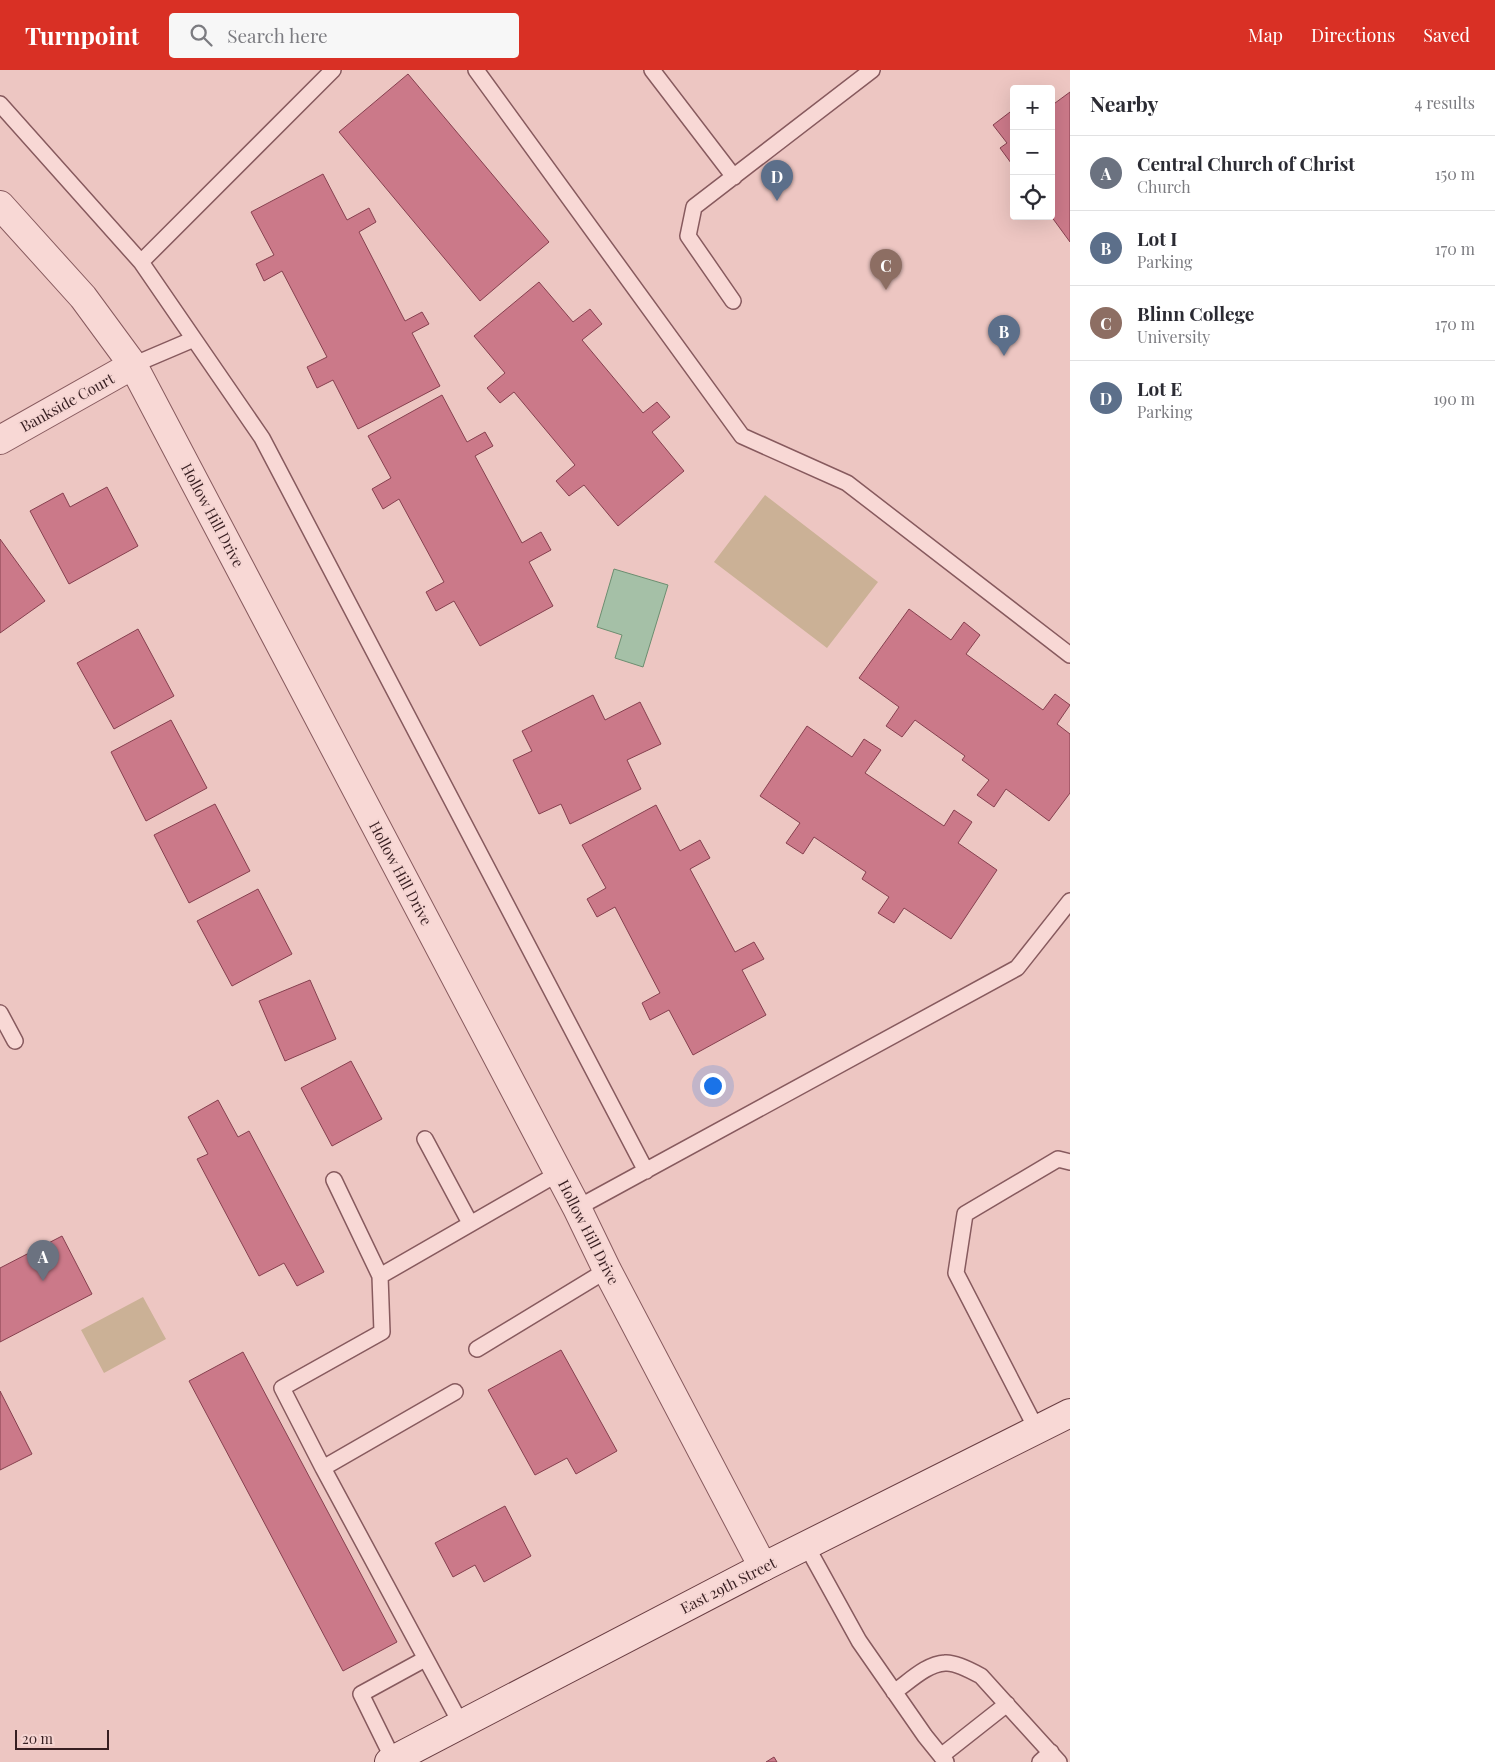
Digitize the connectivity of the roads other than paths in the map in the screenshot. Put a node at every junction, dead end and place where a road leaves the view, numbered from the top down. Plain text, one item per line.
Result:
1 (333, 70) edge
2 (476, 70) edge
3 (652, 70) edge
4 (872, 70) edge
5 (0, 104) edge
6 (734, 177) junction
7 (0, 205) edge
8 (141, 262) junction
9 (733, 301) dead end
10 (194, 339) junction
11 (133, 365) junction
12 (0, 440) edge
13 (1070, 654) edge
14 (1070, 901) edge
15 (0, 1013) edge
16 (15, 1041) dead end
17 (426, 1139) dead end
18 (1070, 1162) edge
19 (646, 1171) junction
20 (558, 1173) junction
21 (334, 1180) dead end
22 (577, 1208) junction
23 (470, 1224) junction
24 (607, 1270) junction
25 (380, 1276) junction
26 (477, 1349) dead end
27 (455, 1392) dead end
28 (1070, 1413) edge
29 (1037, 1430) junction
30 (323, 1468) junction
31 (806, 1545) junction
32 (763, 1567) junction
33 (425, 1659) junction
34 (894, 1692) junction
35 (1008, 1704) junction
36 (461, 1724) junction
37 (943, 1759) edge
38 (1050, 1759) edge
39 (391, 1761) edge

1 - 8 lane
2 - 13 lane
3 - 6 lane
4 - 6 lane
5 - 8 lane
6 - 9 lane
7 - 11 street, Hollow Hill Drive
8 - 10 lane
10 - 11 lane
10 - 19 lane
11 - 12 street, Bankside Court
11 - 20 street, Hollow Hill Drive
14 - 19 lane
15 - 16 lane
17 - 23 lane
18 - 29 lane
19 - 22 lane
20 - 22 street, Hollow Hill Drive
20 - 23 lane
21 - 25 lane
22 - 24 street, Hollow Hill Drive
23 - 25 lane
24 - 26 lane
24 - 32 street, Hollow Hill Drive
25 - 30 lane
27 - 30 lane
28 - 29 street, East 29th Street
29 - 31 street, East 29th Street
30 - 33 lane
31 - 32 street, East 29th Street
31 - 34 lane
32 - 36 street, East 29th Street
33 - 36 lane
33 - 39 lane
34 - 35 lane
34 - 37 lane
35 - 37 lane
35 - 38 lane
36 - 39 street, East 29th Street

